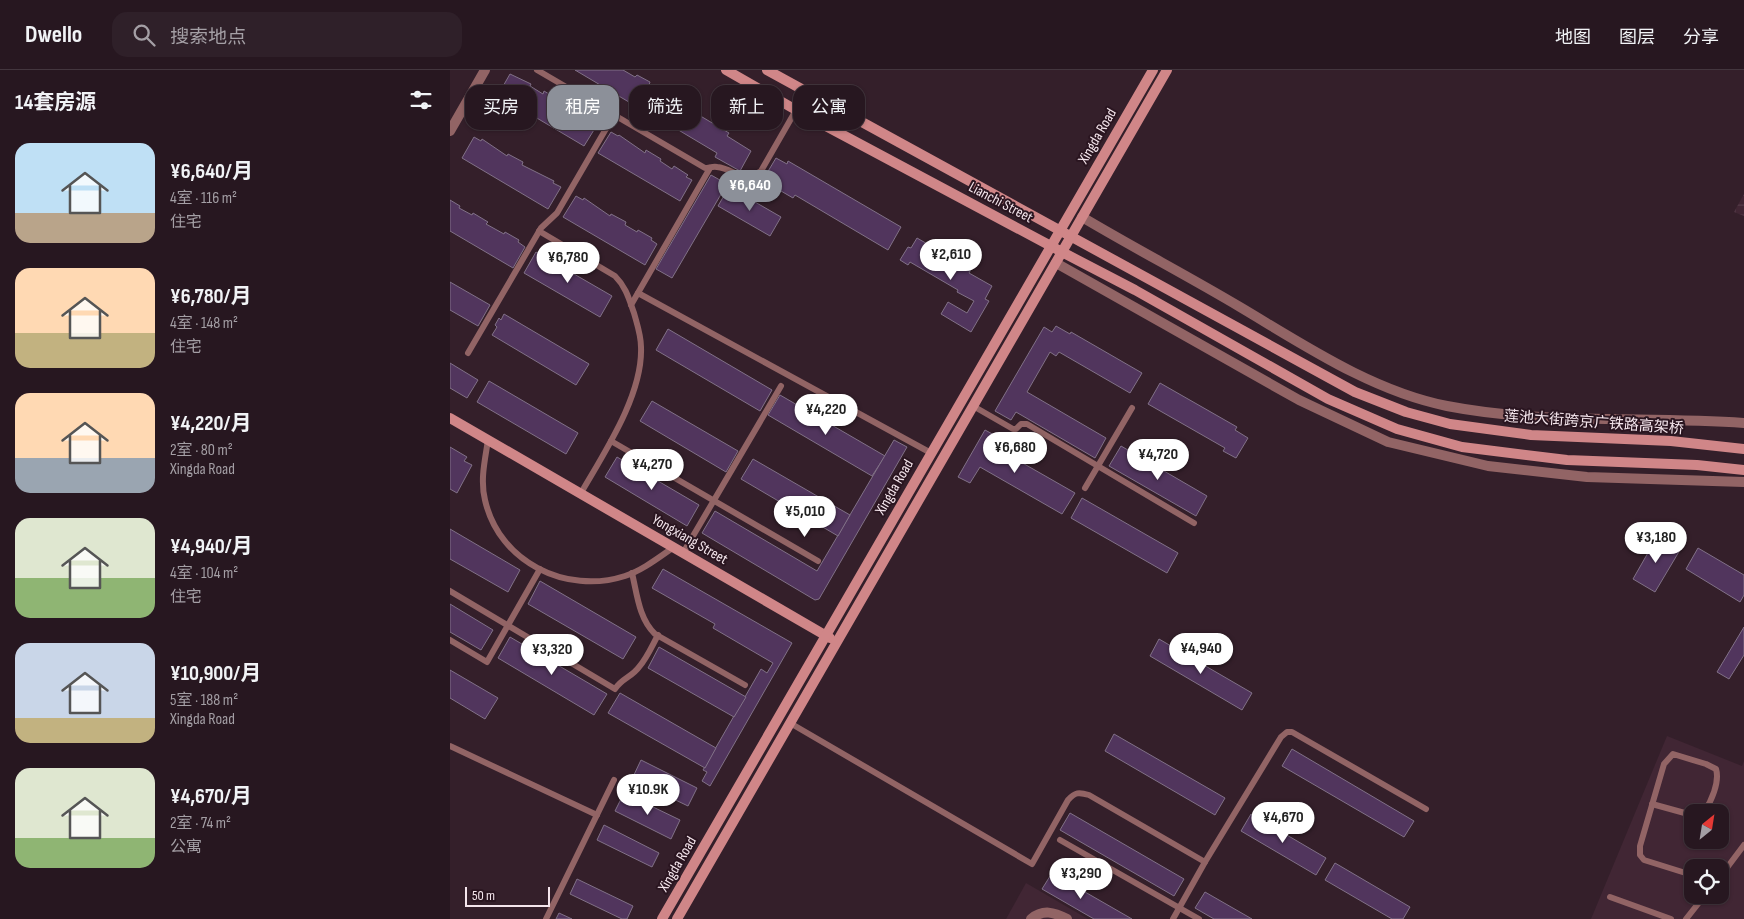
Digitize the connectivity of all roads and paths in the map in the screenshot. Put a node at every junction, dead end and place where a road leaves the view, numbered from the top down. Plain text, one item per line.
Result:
1 (486, 70) edge
2 (537, 70) edge
3 (726, 70) edge
4 (767, 70) edge
5 (1152, 70) edge
6 (1167, 70) edge
7 (563, 85) edge
8 (793, 108) edge
9 (793, 115) edge
10 (619, 118) edge
11 (605, 130) edge
12 (834, 130) edge
13 (450, 131) edge
14 (710, 168) junction
15 (1082, 217) junction
16 (1060, 230) junction
17 (539, 231) junction
18 (1070, 238) junction
19 (1051, 246) junction
20 (1062, 252) junction
21 (1056, 263) junction
22 (638, 293) junction
23 (631, 305) junction
24 (1200, 306) joint
25 (468, 353) dead end
26 (781, 386) dead end
27 (973, 406) junction
28 (1132, 408) dead end
29 (450, 418) edge
30 (1744, 423) edge
31 (488, 440) junction
32 (611, 441) junction
33 (1744, 448) edge
34 (931, 453) junction
35 (1098, 466) junction
36 (1744, 470) edge
37 (1744, 482) edge
38 (1085, 488) dead end
39 (581, 494) junction
40 (714, 501) junction
41 (1194, 523) dead end
42 (678, 550) junction
43 (818, 562) dead end
44 (540, 569) junction
45 (632, 573) junction
46 (450, 592) edge
47 (508, 626) junction
48 (658, 635) junction
49 (826, 635) junction
50 (450, 640) edge
51 (837, 642) junction
52 (745, 685) dead end
53 (790, 722) junction
54 (450, 746) edge
55 (614, 780) dead end
56 (1652, 804) junction
57 (1710, 804) edge
58 (1426, 809) dead end
59 (1684, 813) edge
60 (597, 816) junction
61 (1060, 840) dead end
62 (1744, 845) edge
63 (1205, 862) junction
64 (1729, 865) edge
65 (1684, 872) edge
66 (1610, 897) dead end
67 (1698, 904) edge
68 (1179, 908) junction
69 (546, 919) edge
70 (662, 919) edge
71 (677, 919) edge
72 (1031, 919) edge
73 (1067, 919) edge
74 (1173, 919) edge
75 (1199, 919) edge
76 (1671, 919) edge
77 (1686, 919) edge

1 - 13 street
2 - 7 lane
3 - 8 main road, Lianchi Street
4 - 16 main road, Lianchi Street
5 - 16 main road, Xingda Road
6 - 15 main road, Xingda Road
9 - 14 lane
10 - 14 lane
11 - 17 lane
12 - 19 main road, Lianchi Street
14 - 22 lane
15 - 18 main road, Xingda Road
15 - 30 street
16 - 18 main road, Lianchi Street
16 - 19 main road, Xingda Road
17 - 23 lane
17 - 25 lane
18 - 20 main road, Xingda Road
18 - 24 main road, Lianchi Street
19 - 20 main road, Lianchi Street
19 - 34 main road, Xingda Road
20 - 21 main road, Xingda Road
20 - 36 main road, Lianchi Street
21 - 27 main road, Xingda Road
21 - 37 street
22 - 23 lane
22 - 34 lane
23 - 32 lane
24 - 33 main road, 莲池大街跨京广铁路高架桥
26 - 40 lane
27 - 35 lane
27 - 51 main road, Xingda Road
28 - 35 lane
29 - 31 main road, Yongxiang Street
31 - 39 main road, Yongxiang Street
31 - 44 lane
32 - 39 lane
32 - 40 lane
34 - 49 main road, Xingda Road
35 - 38 lane
35 - 41 lane
39 - 42 main road, Yongxiang Street
40 - 42 lane
40 - 43 lane
42 - 45 lane
42 - 49 main road, Yongxiang Street
44 - 45 lane
44 - 47 lane
45 - 48 lane
46 - 47 lane
47 - 48 lane
47 - 50 lane
48 - 52 lane
49 - 51 main road, Yongxiang Street
49 - 70 main road, Xingda Road
51 - 53 main road, Xingda Road
53 - 63 lane
53 - 71 main road, Xingda Road
54 - 60 lane
55 - 60 lane
56 - 57 lane
56 - 59 lane
56 - 65 lane
58 - 63 lane
60 - 69 lane
61 - 68 lane
62 - 64 lane
63 - 68 lane
66 - 76 lane
67 - 77 lane
68 - 74 lane
68 - 75 lane
72 - 73 street

